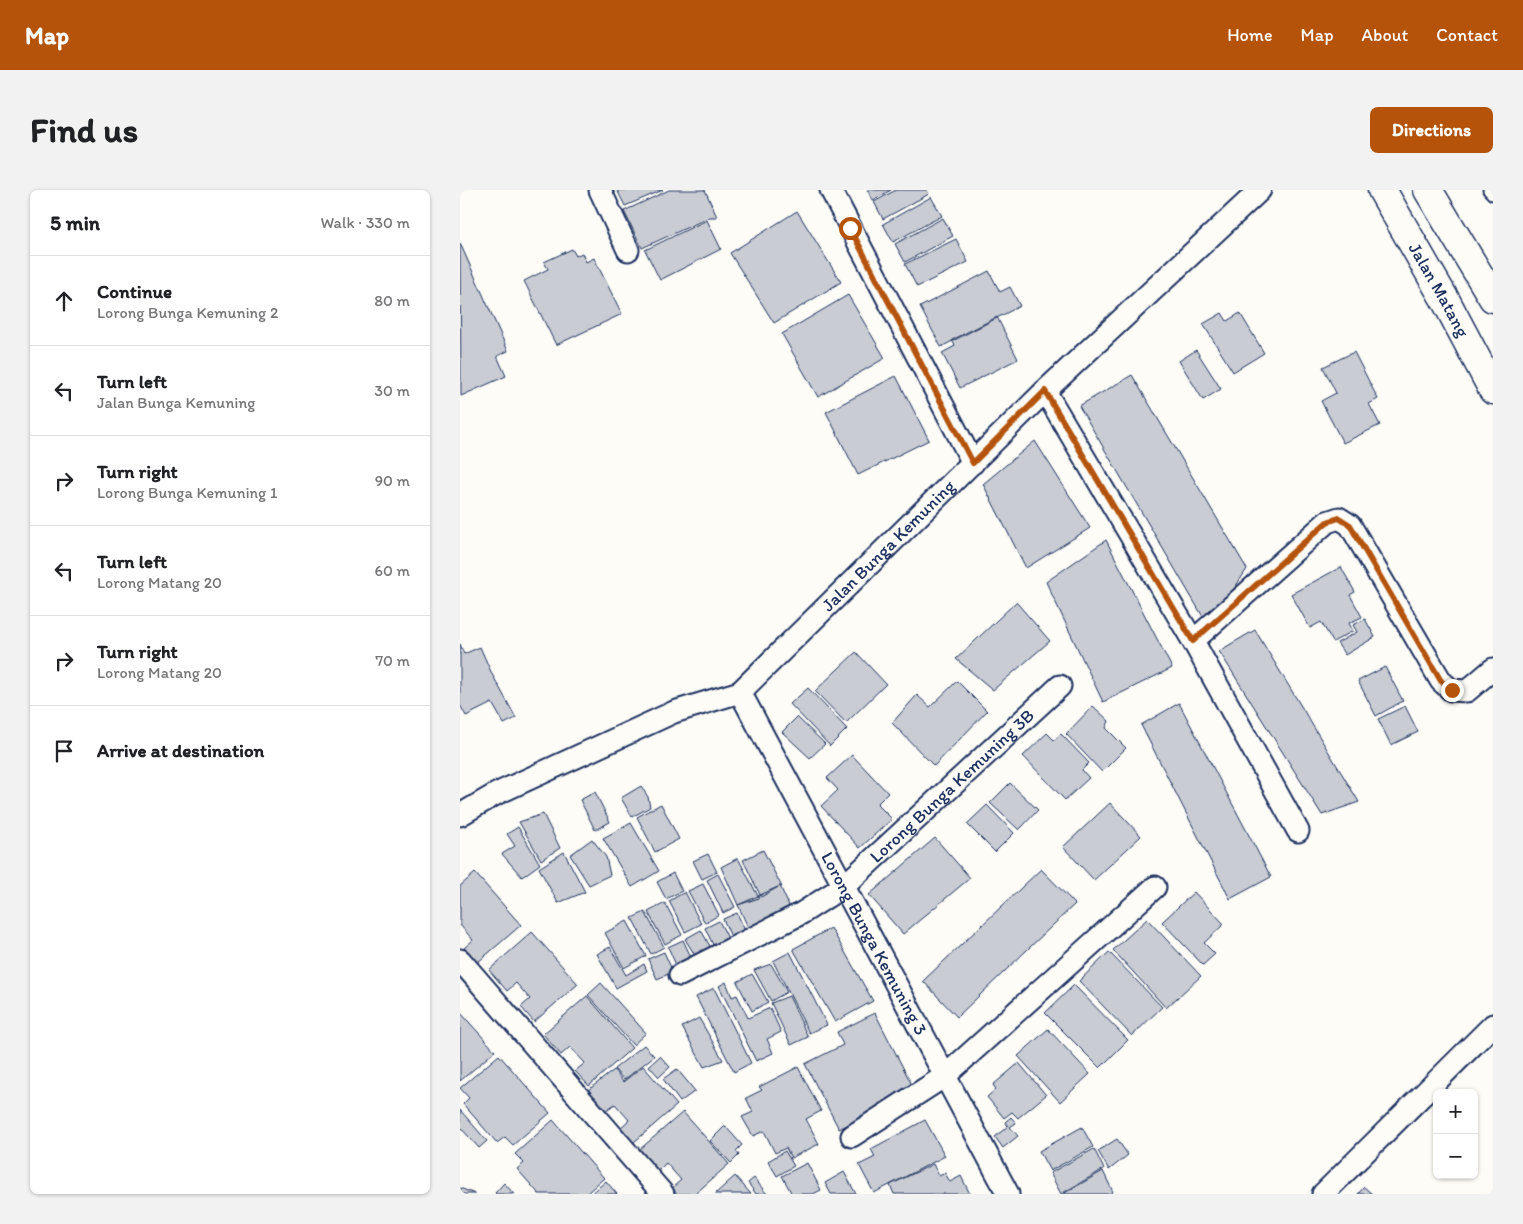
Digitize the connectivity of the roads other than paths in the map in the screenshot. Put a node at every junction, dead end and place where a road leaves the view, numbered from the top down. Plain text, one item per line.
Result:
1 (600, 190) edge
2 (830, 190) edge
3 (1260, 190) edge
4 (1382, 190) edge
5 (1428, 190) edge
6 (1489, 190) edge
7 (1493, 194) edge
8 (628, 250) dead end
9 (1493, 298) edge
10 (1493, 390) edge
11 (1045, 391) junction
12 (973, 463) junction
13 (1193, 641) junction
14 (1493, 669) edge
15 (1060, 686) dead end
16 (740, 692) junction
17 (460, 815) edge
18 (1298, 831) dead end
19 (844, 886) junction
20 (1154, 887) dead end
21 (460, 960) edge
22 (680, 975) dead end
23 (1493, 1025) edge
24 (946, 1076) junction
25 (852, 1136) dead end
26 (663, 1194) edge
27 (1008, 1194) edge
28 (1323, 1194) edge

1 - 8 street
2 - 12 street
3 - 11 street, Jalan Bunga Kemuning
4 - 10 main road, Jalan Matang
5 - 9 main road
6 - 7 lane
11 - 12 street, Jalan Bunga Kemuning
11 - 13 street
12 - 16 street, Jalan Bunga Kemuning
13 - 14 street
13 - 18 street
15 - 19 street, Lorong Bunga Kemuning 3B
16 - 17 street, Jalan Bunga Kemuning
16 - 19 street, Lorong Bunga Kemuning 3
19 - 22 street, Lorong Bunga Kemuning 3B
19 - 24 street, Lorong Bunga Kemuning 3
20 - 24 street
21 - 26 street
23 - 28 street
24 - 25 street
24 - 27 street, Lorong Bunga Kemuning 3

